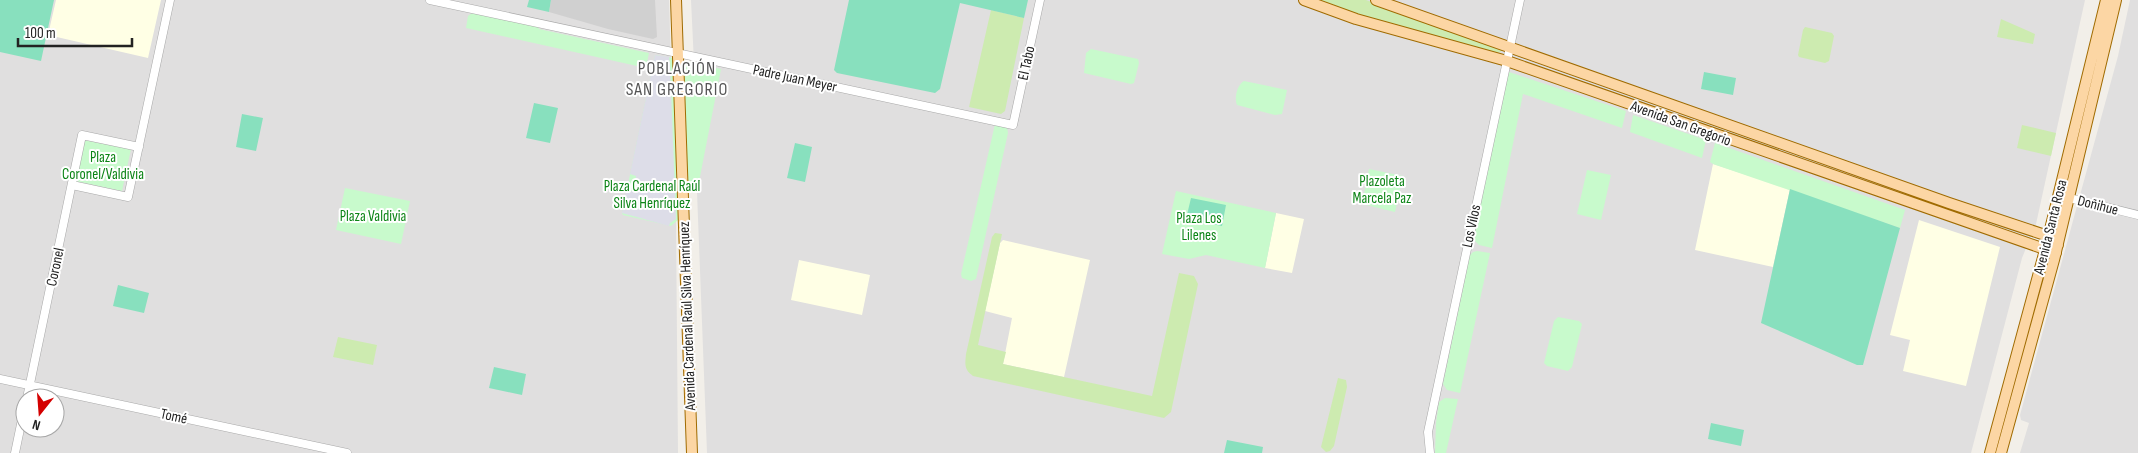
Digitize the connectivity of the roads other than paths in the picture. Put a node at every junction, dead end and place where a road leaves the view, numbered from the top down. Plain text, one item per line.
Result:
1 (170, 0) edge
2 (430, 0) edge
3 (676, 0) edge
4 (1040, 0) edge
5 (1304, 0) edge
6 (1376, 0) edge
7 (1520, 0) edge
8 (2106, 0) edge
9 (2116, 0) edge
10 (1510, 47) junction
11 (678, 53) junction
12 (1507, 61) junction
13 (1013, 125) joint
14 (138, 147) junction
15 (72, 185) junction
16 (2058, 196) junction
17 (2070, 198) junction
18 (2138, 216) edge
19 (2048, 236) junction
20 (2057, 249) junction
21 (2045, 250) junction
22 (0, 379) edge
23 (29, 385) junction
24 (28, 388) edge
25 (18, 438) edge
26 (15, 453) edge
27 (348, 453) edge
28 (692, 453) edge
29 (1430, 453) edge
30 (1990, 453) edge
31 (2001, 453) edge

1 - 14 street
2 - 11 street, Padre Juan Meyer
3 - 11 main road, Avenida Cardenal Raúl Silva Henríquez
4 - 13 street, El Tabo
5 - 12 main road, Avenida San Gregorio
6 - 10 main road, Avenida San Gregorio
7 - 10 street, Los Vilos
8 - 16 main road, Avenida Santa Rosa
9 - 17 main road, Avenida Santa Rosa
10 - 12 street, Los Vilos
10 - 19 main road, Avenida San Gregorio
11 - 13 street, Padre Juan Meyer
11 - 28 main road, Avenida Cardenal Raúl Silva Henríquez
12 - 21 main road, Avenida San Gregorio
12 - 29 street, Los Vilos
14 - 15 street, Coronel
14 - 15 street
15 - 23 street, Coronel
16 - 17 street, Doñihue
16 - 19 main road, Avenida Santa Rosa
17 - 18 street, Doñihue
17 - 20 main road, Avenida Santa Rosa
19 - 20 main road, Avenida San Gregorio
19 - 21 main road, Avenida Santa Rosa
20 - 21 main road, Avenida San Gregorio
20 - 31 main road, Avenida Santa Rosa
21 - 30 main road, Avenida Santa Rosa
22 - 23 street, Tomé
23 - 24 street, Coronel
23 - 27 street, Tomé
25 - 26 street

